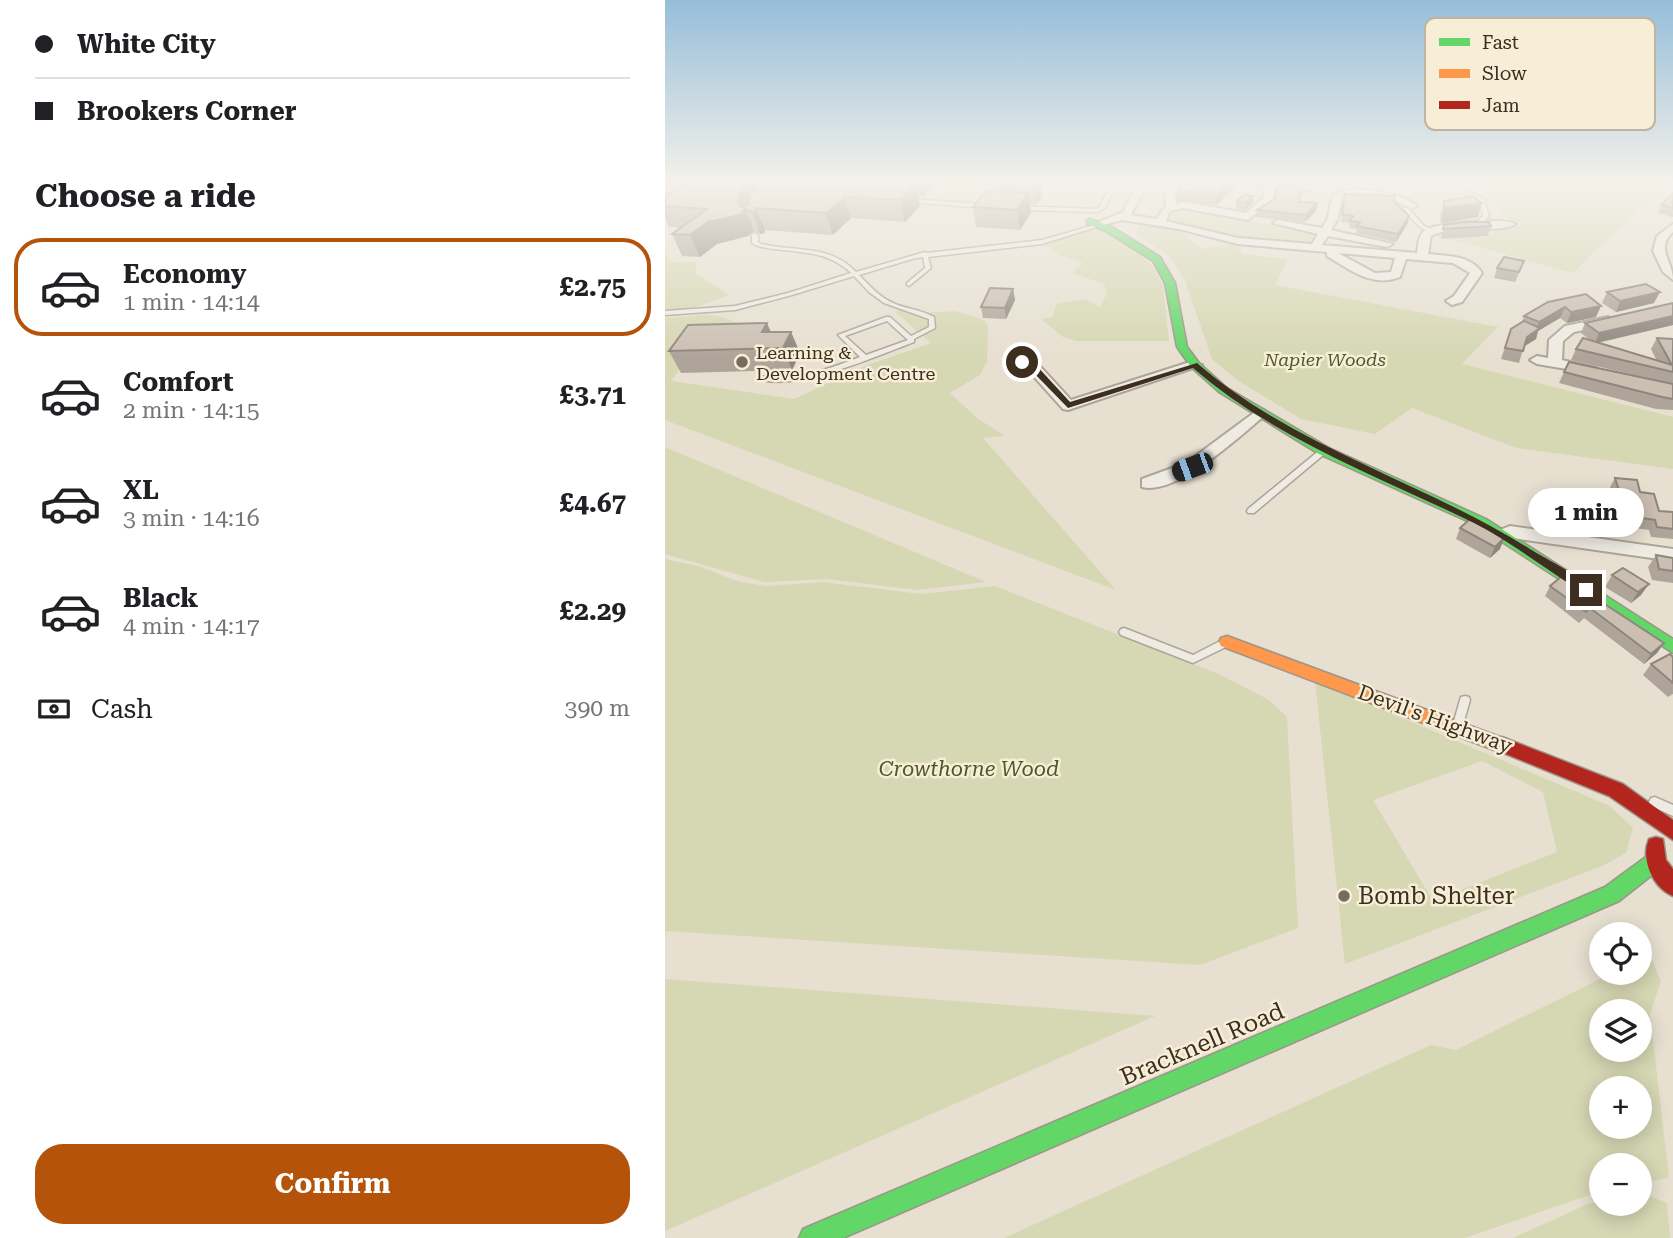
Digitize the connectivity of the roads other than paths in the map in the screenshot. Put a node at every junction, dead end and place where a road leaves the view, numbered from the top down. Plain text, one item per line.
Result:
1 (755, 241) edge
2 (1039, 241) edge
3 (1126, 241) edge
4 (1237, 241) edge
5 (1319, 241) edge
6 (1358, 241) edge
7 (1425, 241) edge
8 (1660, 241) edge
9 (1317, 248) junction
10 (1405, 252) junction
11 (925, 254) junction
12 (1422, 257) junction
13 (856, 273) junction
14 (1673, 276) edge
15 (909, 284) dead end
16 (1452, 301) dead end
17 (1594, 308) edge
18 (665, 313) edge
19 (912, 338) junction
20 (866, 358) junction
21 (1537, 360) dead end
22 (1022, 362) dead end
23 (1555, 363) junction
24 (1195, 365) junction
25 (1611, 377) edge
26 (761, 378) dead end
27 (1259, 413) junction
28 (1324, 451) junction
29 (1148, 483) dead end
30 (1251, 511) dead end
31 (1503, 536) junction
32 (1673, 555) edge
33 (1124, 632) dead end
34 (1227, 642) joint
35 (1673, 647) edge
36 (1465, 700) dead end
37 (1457, 727) junction
38 (1638, 806) junction
39 (1673, 811) edge
40 (1664, 843) edge
41 (1663, 888) edge
42 (1612, 894) junction
43 (812, 1238) edge

1 - 13 lane
2 - 11 lane
3 - 24 street
4 - 9 street
5 - 9 street
6 - 10 street
7 - 12 street
8 - 14 street
9 - 10 street
9 - 10 street
10 - 12 street
11 - 13 lane
11 - 15 lane
12 - 16 street
13 - 18 lane
13 - 19 lane
17 - 23 street
19 - 20 lane
19 - 20 lane
20 - 26 lane
21 - 23 street
22 - 24 street
23 - 25 street
24 - 27 street
27 - 28 street
27 - 29 street
28 - 30 lane
28 - 31 street
31 - 32 street
31 - 35 street
33 - 34 lane
34 - 37 street, Devil's Highway
36 - 37 lane
37 - 38 street, Devil's Highway
38 - 39 lane
38 - 40 street, Devil's Highway
40 - 41 street
40 - 42 street, Bracknell Road
41 - 42 street, Bracknell Road
42 - 43 street, Bracknell Road

